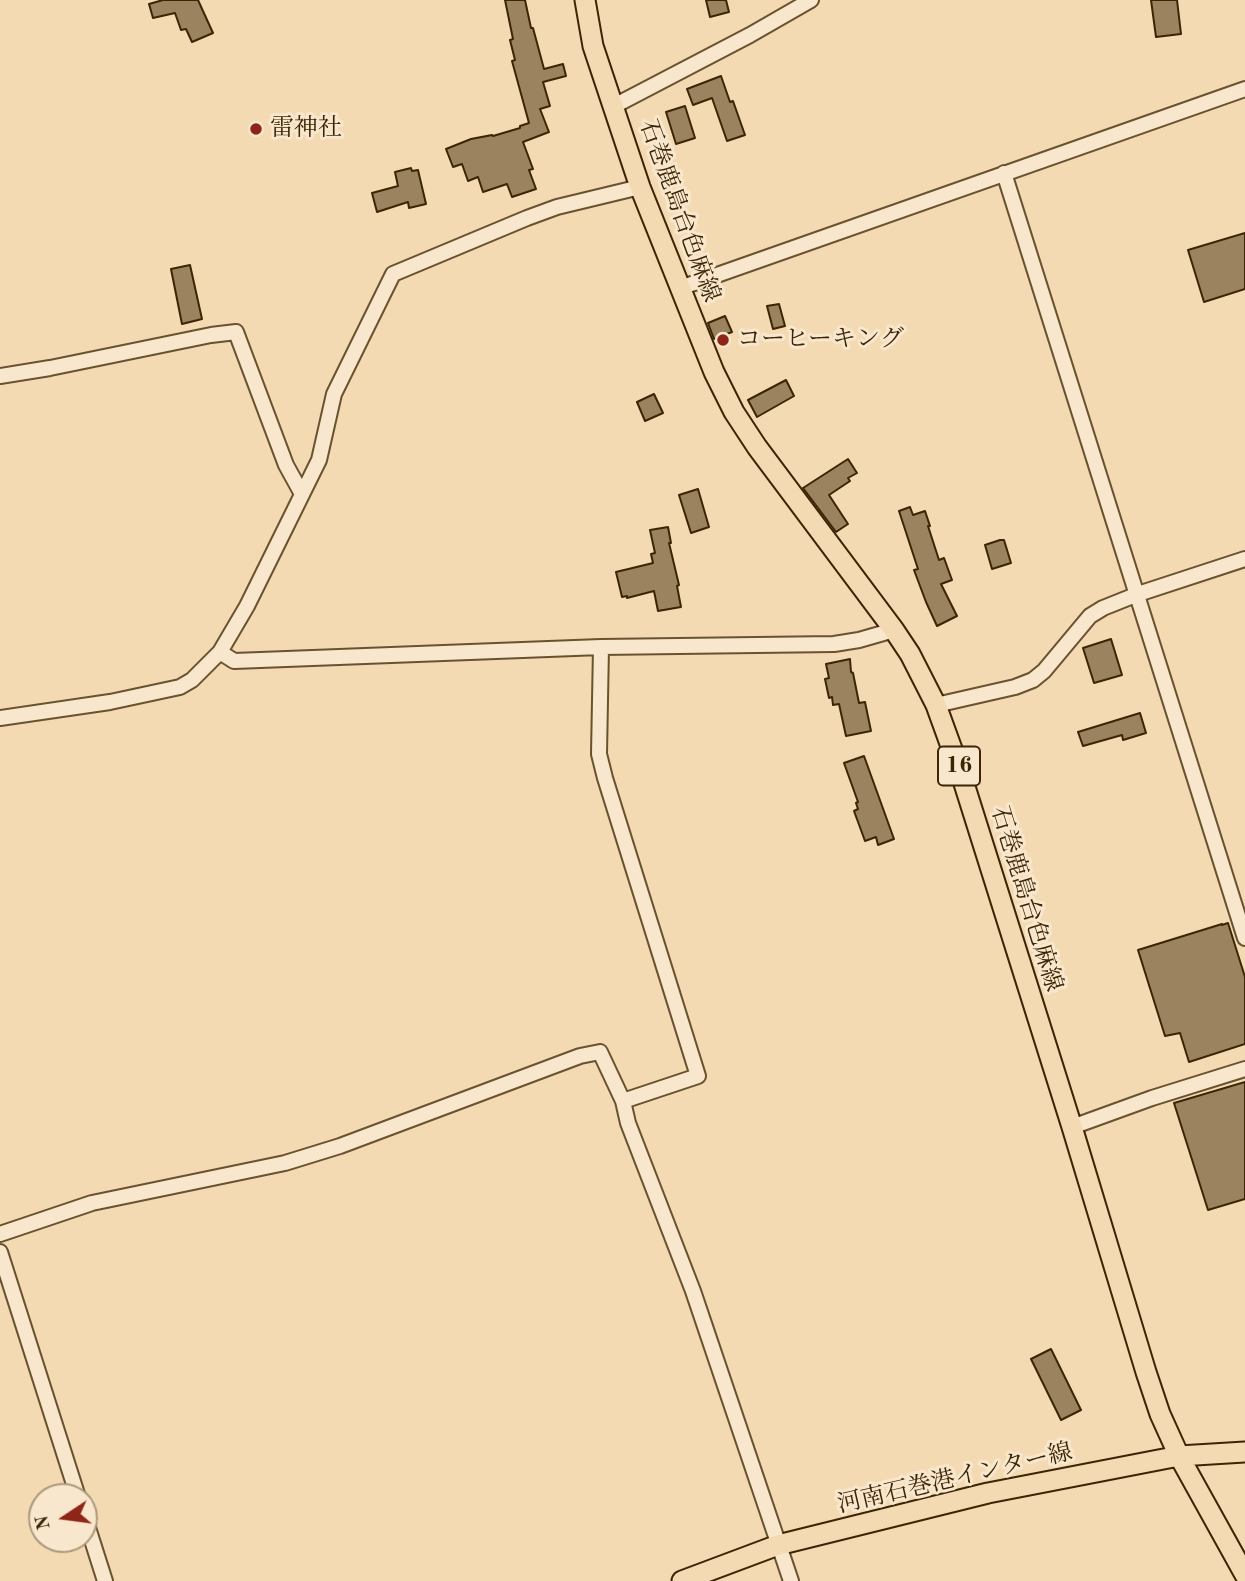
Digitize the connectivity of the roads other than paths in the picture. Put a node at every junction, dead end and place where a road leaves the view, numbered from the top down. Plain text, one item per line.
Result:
1 (585, 0) edge
2 (811, 0) edge
3 (1245, 89) edge
4 (614, 106) junction
5 (1004, 173) junction
6 (640, 187) junction
7 (680, 288) junction
8 (0, 376) edge
9 (302, 494) junction
10 (1245, 559) edge
11 (1138, 594) junction
12 (894, 631) junction
13 (601, 648) junction
14 (219, 652) junction
15 (936, 705) junction
16 (0, 718) edge
17 (1245, 938) edge
18 (1245, 1069) edge
19 (623, 1101) junction
20 (1072, 1127) junction
21 (0, 1234) edge
22 (0, 1252) edge
23 (1245, 1452) edge
24 (1179, 1456) junction
25 (74, 1483) edge
26 (778, 1545) junction
27 (96, 1553) edge
28 (1245, 1575) edge
29 (105, 1581) edge
30 (682, 1581) edge
31 (791, 1581) edge

1 - 4 main road, 石巻鹿島台色麻線 / 16
2 - 4 street
3 - 5 street
4 - 6 main road, 石巻鹿島台色麻線 / 16
5 - 7 street
5 - 11 street
6 - 7 main road, 石巻鹿島台色麻線 / 16
6 - 9 street
7 - 12 main road, 石巻鹿島台色麻線 / 16
8 - 9 street
9 - 14 street
10 - 11 street
11 - 15 street
11 - 17 street
12 - 13 street
12 - 15 main road, 石巻鹿島台色麻線 / 16
13 - 14 street
13 - 19 street
14 - 16 street
15 - 20 main road, 石巻鹿島台色麻線 / 16
18 - 20 street
19 - 21 street
19 - 26 street
20 - 24 main road, 石巻鹿島台色麻線 / 16
22 - 25 street
23 - 24 main road, 河南石巻港インター線
24 - 26 main road, 河南石巻港インター線
24 - 28 main road, 石巻鹿島台色麻線 / 16
26 - 30 main road, 河南石巻港インター線
26 - 31 street
27 - 29 street

